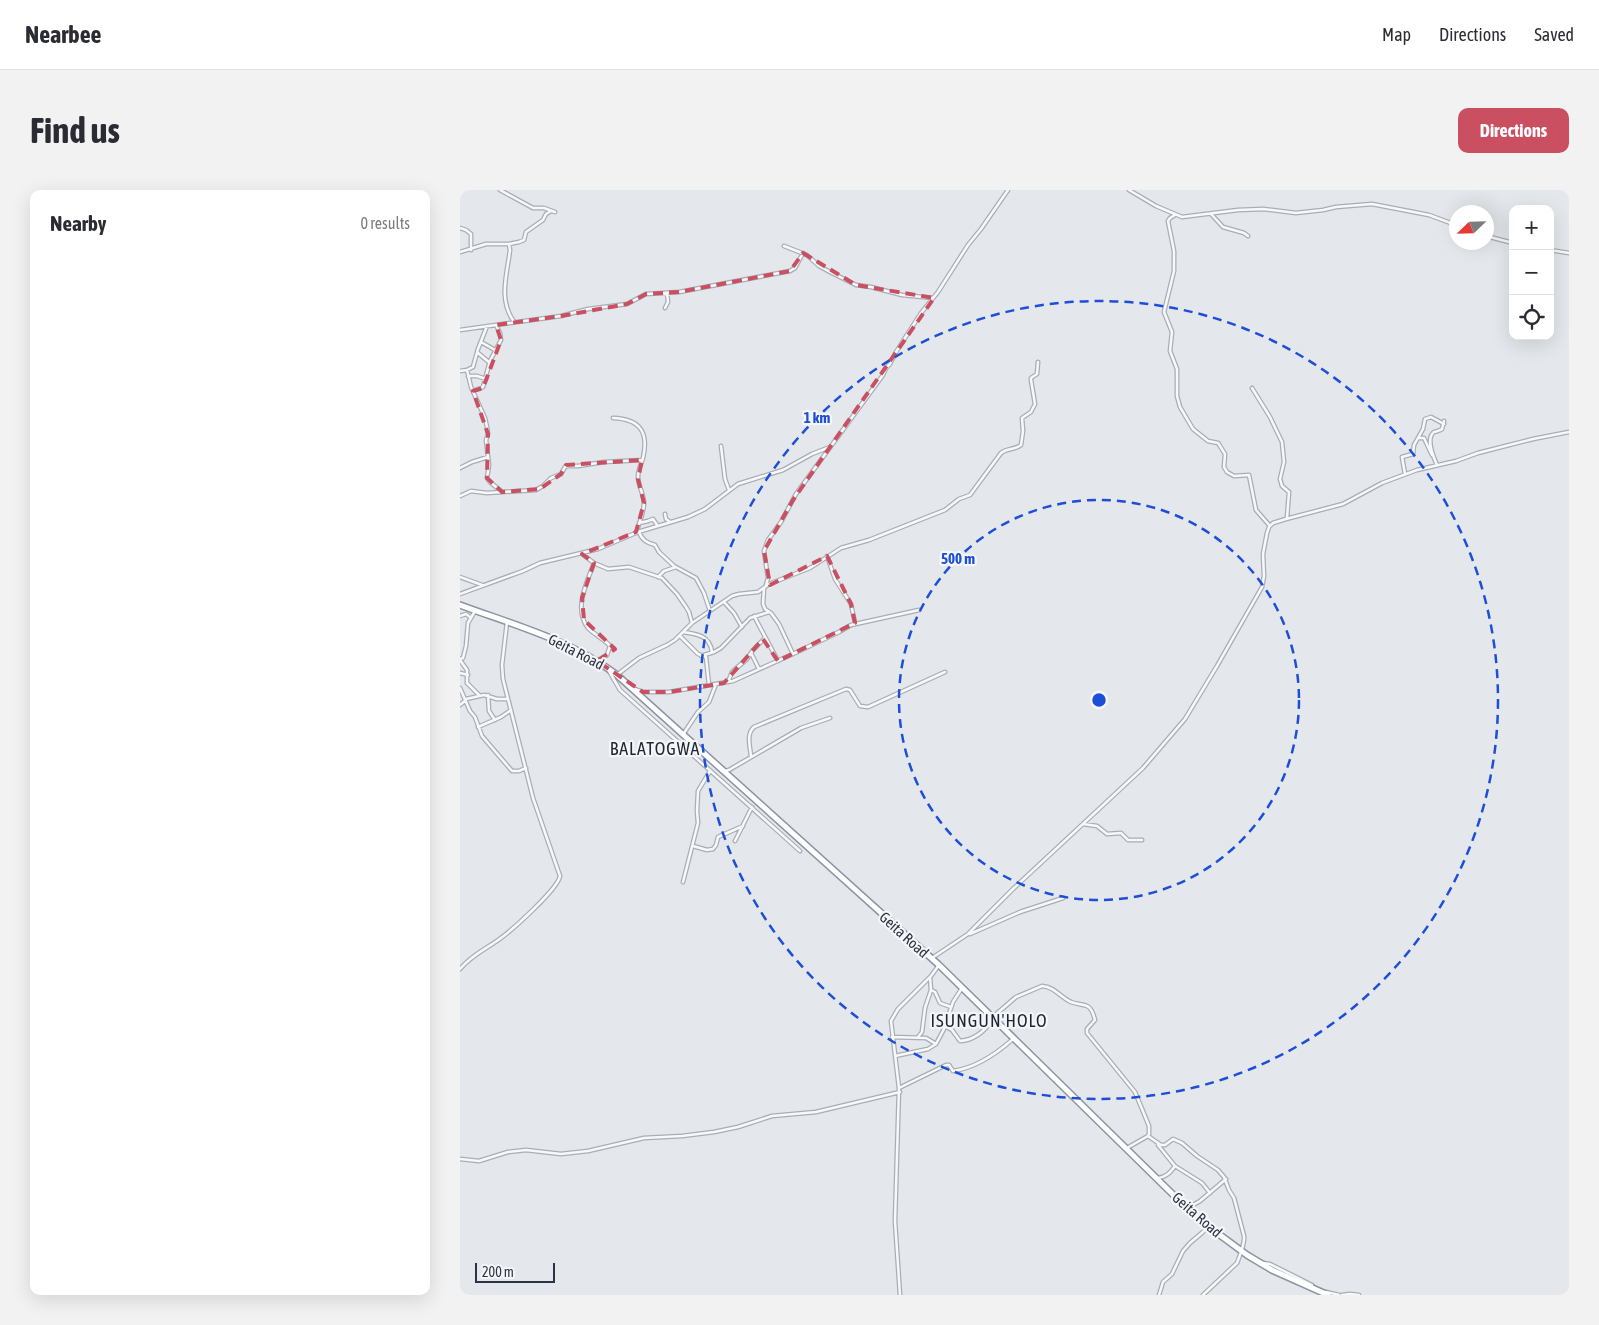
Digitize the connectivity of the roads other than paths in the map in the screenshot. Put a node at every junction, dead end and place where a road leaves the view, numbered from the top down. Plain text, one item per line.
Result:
1 (500, 190) edge
2 (1008, 190) edge
3 (1129, 190) edge
4 (1211, 214) junction
5 (1174, 215) junction
6 (1449, 221) edge
7 (460, 228) edge
8 (1248, 236) dead end
9 (1494, 238) edge
10 (1509, 242) edge
11 (509, 244) junction
12 (784, 246) dead end
13 (471, 250) junction
14 (1554, 251) edge
15 (460, 252) edge
16 (803, 253) junction
17 (1569, 253) edge
18 (667, 293) junction
19 (934, 298) junction
20 (665, 308) dead end
21 (514, 322) junction
22 (496, 324) junction
23 (487, 326) junction
24 (460, 330) edge
25 (481, 342) junction
26 (495, 350) junction
27 (477, 353) junction
28 (1038, 362) dead end
29 (490, 364) junction
30 (466, 370) junction
31 (460, 371) edge
32 (468, 376) junction
33 (486, 380) junction
34 (1252, 388) dead end
35 (473, 391) junction
36 (613, 418) dead end
37 (1569, 432) edge
38 (1417, 438) junction
39 (721, 446) dead end
40 (831, 447) junction
41 (488, 457) junction
42 (1434, 458) junction
43 (642, 460) junction
44 (1442, 464) junction
45 (1437, 466) junction
46 (460, 468) edge
47 (1405, 474) junction
48 (729, 490) junction
49 (502, 492) junction
50 (460, 496) edge
51 (665, 514) dead end
52 (1288, 518) junction
53 (670, 522) junction
54 (639, 523) junction
55 (658, 526) junction
56 (1270, 526) junction
57 (637, 532) junction
58 (582, 554) junction
59 (827, 556) junction
60 (594, 563) junction
61 (676, 567) junction
62 (658, 576) junction
63 (460, 577) edge
64 (483, 585) junction
65 (765, 587) junction
66 (460, 594) edge
67 (724, 601) junction
68 (460, 605) edge
69 (475, 610) junction
70 (710, 610) junction
71 (919, 610) dead end
72 (769, 612) junction
73 (460, 616) edge
74 (754, 616) junction
75 (470, 617) junction
76 (507, 622) junction
77 (692, 622) junction
78 (855, 624) junction
79 (742, 627) junction
80 (684, 632) junction
81 (680, 636) junction
82 (765, 638) junction
83 (712, 652) junction
84 (751, 653) junction
85 (793, 654) junction
86 (701, 656) junction
87 (460, 659) edge
88 (597, 661) junction
89 (778, 661) junction
90 (606, 666) junction
91 (759, 670) junction
92 (945, 672) dead end
93 (460, 673) edge
94 (468, 675) junction
95 (617, 675) junction
96 (728, 682) junction
97 (716, 684) junction
98 (709, 685) junction
99 (460, 688) edge
100 (632, 688) junction
101 (480, 695) junction
102 (488, 695) junction
103 (466, 699) junction
104 (508, 699) junction
105 (460, 706) edge
106 (511, 710) junction
107 (830, 718) dead end
108 (495, 720) junction
109 (478, 727) junction
110 (682, 733) junction
111 (751, 756) junction
112 (526, 768) junction
113 (710, 771) junction
114 (724, 771) junction
115 (752, 808) junction
116 (1084, 824) junction
117 (742, 826) junction
118 (1142, 840) dead end
119 (735, 841) dead end
120 (693, 846) junction
121 (800, 851) dead end
122 (683, 882) dead end
123 (1063, 898) dead end
124 (968, 934) junction
125 (931, 959) junction
126 (939, 966) junction
127 (460, 969) edge
128 (930, 977) junction
129 (962, 988) junction
130 (931, 990) junction
131 (951, 1007) junction
132 (992, 1018) junction
133 (945, 1026) junction
134 (892, 1037) junction
135 (918, 1037) junction
136 (1013, 1039) junction
137 (936, 1044) junction
138 (895, 1056) junction
139 (899, 1088) junction
140 (900, 1092) junction
141 (1148, 1136) junction
142 (1156, 1142) junction
143 (1125, 1148) junction
144 (460, 1159) edge
145 (1175, 1166) junction
146 (1156, 1178) junction
147 (1226, 1179) junction
148 (1210, 1193) junction
149 (1187, 1208) junction
150 (1208, 1226) junction
151 (1241, 1251) junction
152 (1258, 1262) junction
153 (900, 1295) edge
154 (1159, 1295) edge
155 (1203, 1295) edge
156 (1328, 1295) edge
157 (1341, 1295) edge
158 (1359, 1295) edge

1 - 11 street
2 - 19 street
3 - 5 street
4 - 5 street
4 - 6 street
4 - 8 street
5 - 56 street
7 - 13 street
9 - 10 street
11 - 13 street
11 - 21 street
12 - 16 street
13 - 15 street
14 - 17 street
16 - 18 street
16 - 19 street
18 - 20 street
18 - 21 street
19 - 40 street
21 - 22 street
22 - 23 street
22 - 26 street
23 - 24 street
23 - 25 street
25 - 26 street
25 - 27 street
26 - 29 street
27 - 29 street
27 - 30 street
28 - 59 street
29 - 33 street
30 - 31 street
30 - 32 street
32 - 33 street
32 - 35 street
33 - 35 street
34 - 52 street
35 - 41 street
36 - 43 street
37 - 44 street
38 - 42 street
38 - 42 street
38 - 47 street
39 - 48 street
40 - 48 street
40 - 65 street
41 - 46 street
41 - 49 street
42 - 44 street
42 - 45 street
43 - 49 street
43 - 54 street
44 - 45 street
45 - 47 street
47 - 52 street
48 - 53 street
49 - 50 street
51 - 53 street
52 - 56 street
53 - 55 street
54 - 55 street
54 - 57 street
55 - 57 street
56 - 116 street
57 - 58 street
57 - 61 street
58 - 60 street
58 - 64 street
59 - 65 street
59 - 78 street
60 - 62 street
60 - 88 street
61 - 62 street
61 - 70 street
62 - 77 street
63 - 64 street
64 - 66 street
65 - 67 street
65 - 72 street
67 - 70 street
67 - 79 street
68 - 69 highway, Geita Road
69 - 75 street
69 - 76 highway, Geita Road
70 - 77 street
71 - 78 street
72 - 74 street
72 - 85 street
73 - 75 street
74 - 79 street
74 - 82 street
75 - 87 street
76 - 88 highway, Geita Road
76 - 104 street
77 - 80 street
78 - 85 street
79 - 83 street
80 - 81 street
80 - 83 street
81 - 86 street
81 - 95 street
82 - 84 street
82 - 89 street
83 - 86 street
84 - 91 street
84 - 96 street
85 - 89 street
86 - 98 street
87 - 94 street
88 - 90 highway, Geita Road
89 - 91 street
90 - 95 highway, Geita Road
90 - 113 street
91 - 96 street
92 - 111 street
93 - 94 street
94 - 101 street
95 - 100 highway, Geita Road
96 - 97 street
97 - 98 street
97 - 110 street
98 - 100 street
99 - 103 street
100 - 110 highway, Geita Road
101 - 102 street
101 - 103 street
102 - 104 street
102 - 108 street
103 - 105 street
103 - 109 street
104 - 106 street
106 - 108 street
106 - 112 street
107 - 111 street
108 - 109 street
109 - 112 street
110 - 114 highway, Geita Road
111 - 114 street
112 - 127 street
113 - 115 street
113 - 120 street
114 - 125 highway, Geita Road
115 - 117 street
115 - 121 street
116 - 118 street
116 - 124 street
117 - 119 street
117 - 120 street
120 - 122 street
123 - 124 street
124 - 125 street
125 - 126 highway, Geita Road
126 - 128 street
126 - 129 highway, Geita Road
128 - 130 street
128 - 134 street
129 - 131 street
129 - 132 highway, Geita Road
130 - 131 street
130 - 135 street
131 - 133 street
132 - 133 street
132 - 136 highway, Geita Road
132 - 141 street
133 - 137 street
134 - 135 street
134 - 138 street
135 - 137 street
136 - 139 street
136 - 143 highway, Geita Road
137 - 138 street
138 - 139 street
139 - 140 street
140 - 144 street
140 - 153 street
141 - 142 street
141 - 143 street
142 - 145 street
142 - 147 street
143 - 146 highway, Geita Road
145 - 146 street
145 - 148 street
146 - 149 highway, Geita Road
147 - 148 street
147 - 151 street
148 - 149 street
149 - 150 highway, Geita Road
150 - 151 highway, Geita Road
150 - 154 street
151 - 152 highway, Geita Road
151 - 155 street
152 - 156 highway, Geita Road
152 - 157 street
157 - 158 street

